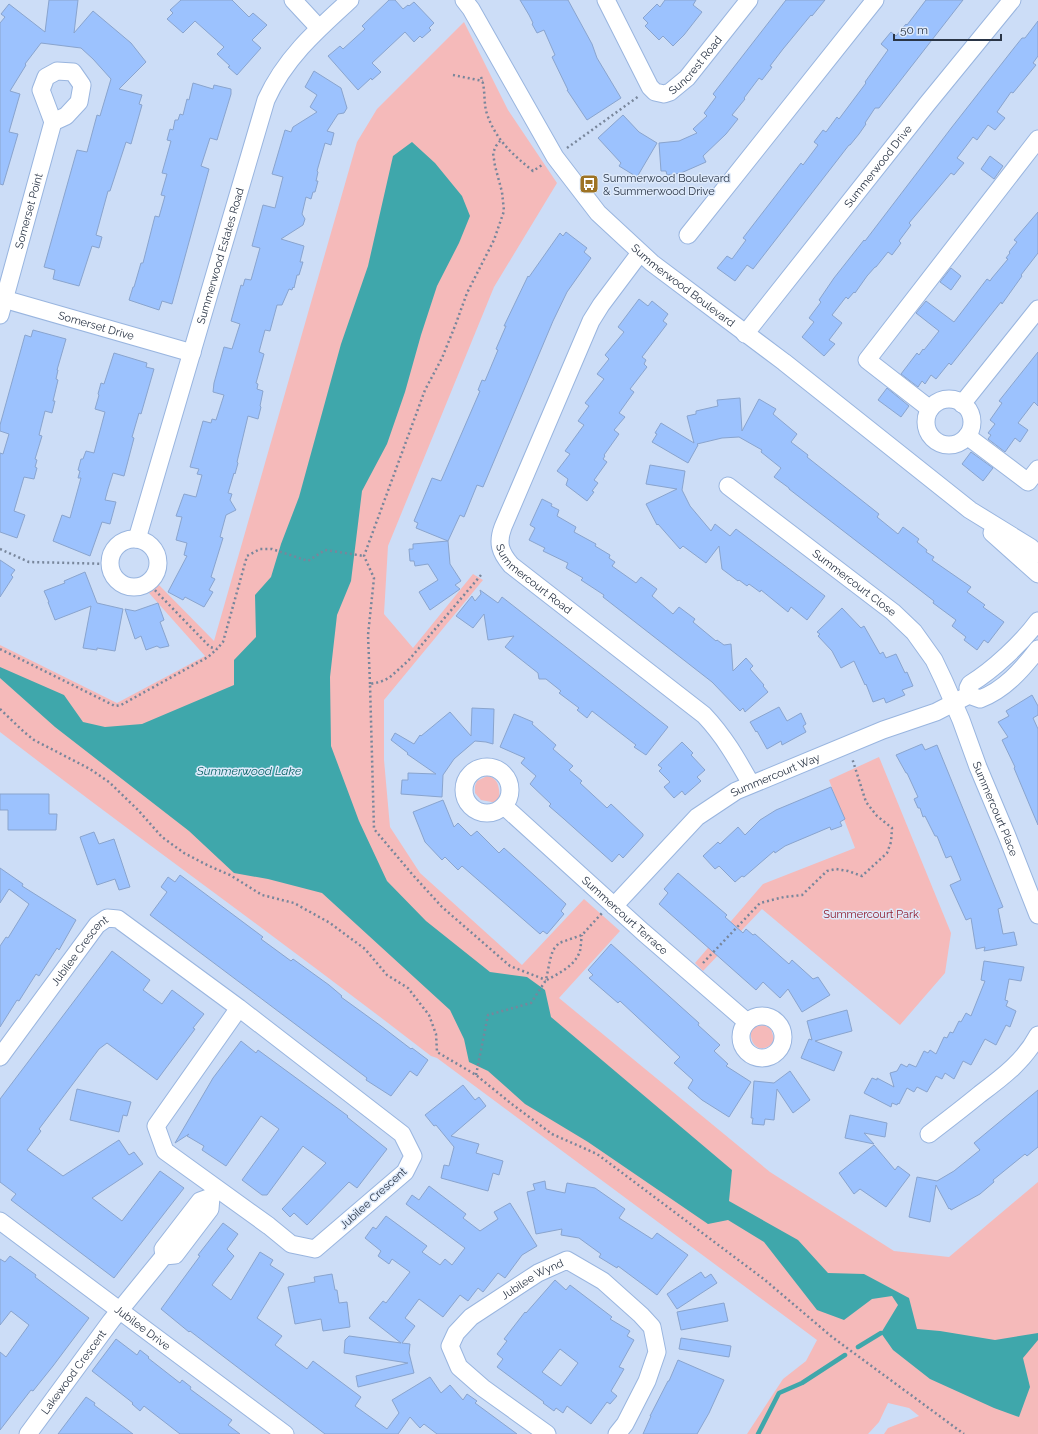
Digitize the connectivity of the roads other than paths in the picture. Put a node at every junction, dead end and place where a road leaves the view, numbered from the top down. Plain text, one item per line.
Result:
1 (293, 0) edge
2 (350, 0) edge
3 (464, 0) edge
4 (606, 0) edge
5 (749, 0) edge
6 (875, 0) edge
7 (1012, 0) edge
8 (319, 28) junction
9 (53, 122) dead end
10 (1038, 139) edge
11 (688, 235) dead end
12 (640, 253) junction
13 (2, 304) edge
14 (1038, 309) edge
15 (745, 334) junction
16 (192, 353) junction
17 (962, 404) junction
18 (930, 409) junction
19 (967, 436) junction
20 (1038, 469) edge
21 (728, 486) dead end
22 (970, 510) junction
23 (137, 539) junction
24 (1038, 554) edge
25 (1038, 574) edge
26 (1038, 621) edge
27 (1038, 649) edge
28 (969, 695) junction
29 (954, 703) junction
30 (751, 784) junction
31 (504, 806) dead end
32 (608, 910) junction
33 (1038, 915) edge
34 (239, 1008) junction
35 (747, 1022) dead end
36 (1038, 1035) edge
37 (0, 1057) edge
38 (929, 1134) dead end
39 (214, 1192) junction
40 (0, 1221) edge
41 (120, 1311) junction
42 (28, 1434) edge
43 (285, 1434) edge
44 (547, 1434) edge
45 (617, 1434) edge

1 - 8 street
2 - 8 street, Summerwood Estates Road
3 - 12 street, Summerwood Boulevard
4 - 5 street, Suncrest Road
6 - 11 street
7 - 15 street, Summerwood Drive
8 - 16 street, Summerwood Estates Road
9 - 13 street, Somerset Point
10 - 18 street
12 - 15 street, Summerwood Boulevard
12 - 30 street, Summercourt Road
13 - 16 street, Somerset Drive
14 - 17 street
15 - 22 street, Summerwood Boulevard
16 - 23 street, Summerwood Estates Road
17 - 18 street
17 - 19 street
18 - 19 street
19 - 20 street
21 - 29 street, Summercourt Close
22 - 24 street, Summerwood Boulevard
22 - 25 street, Summerwood Boulevard
23 - 23 street
26 - 28 street
27 - 28 street
28 - 29 street, Summercourt Way
29 - 30 street, Summercourt Way
29 - 33 street, Summercourt Place
30 - 32 street, Summercourt Way
31 - 32 street, Summercourt Terrace
32 - 35 street, Summercourt Terrace
34 - 37 street, Jubilee Crescent
34 - 39 street, Jubilee Crescent
34 - 39 street, Jubilee Crescent
36 - 38 street
39 - 41 street
40 - 41 street, Jubilee Drive
41 - 42 street, Lakewood Crescent
41 - 43 street, Jubilee Drive
44 - 45 street, Jubilee Wynd

